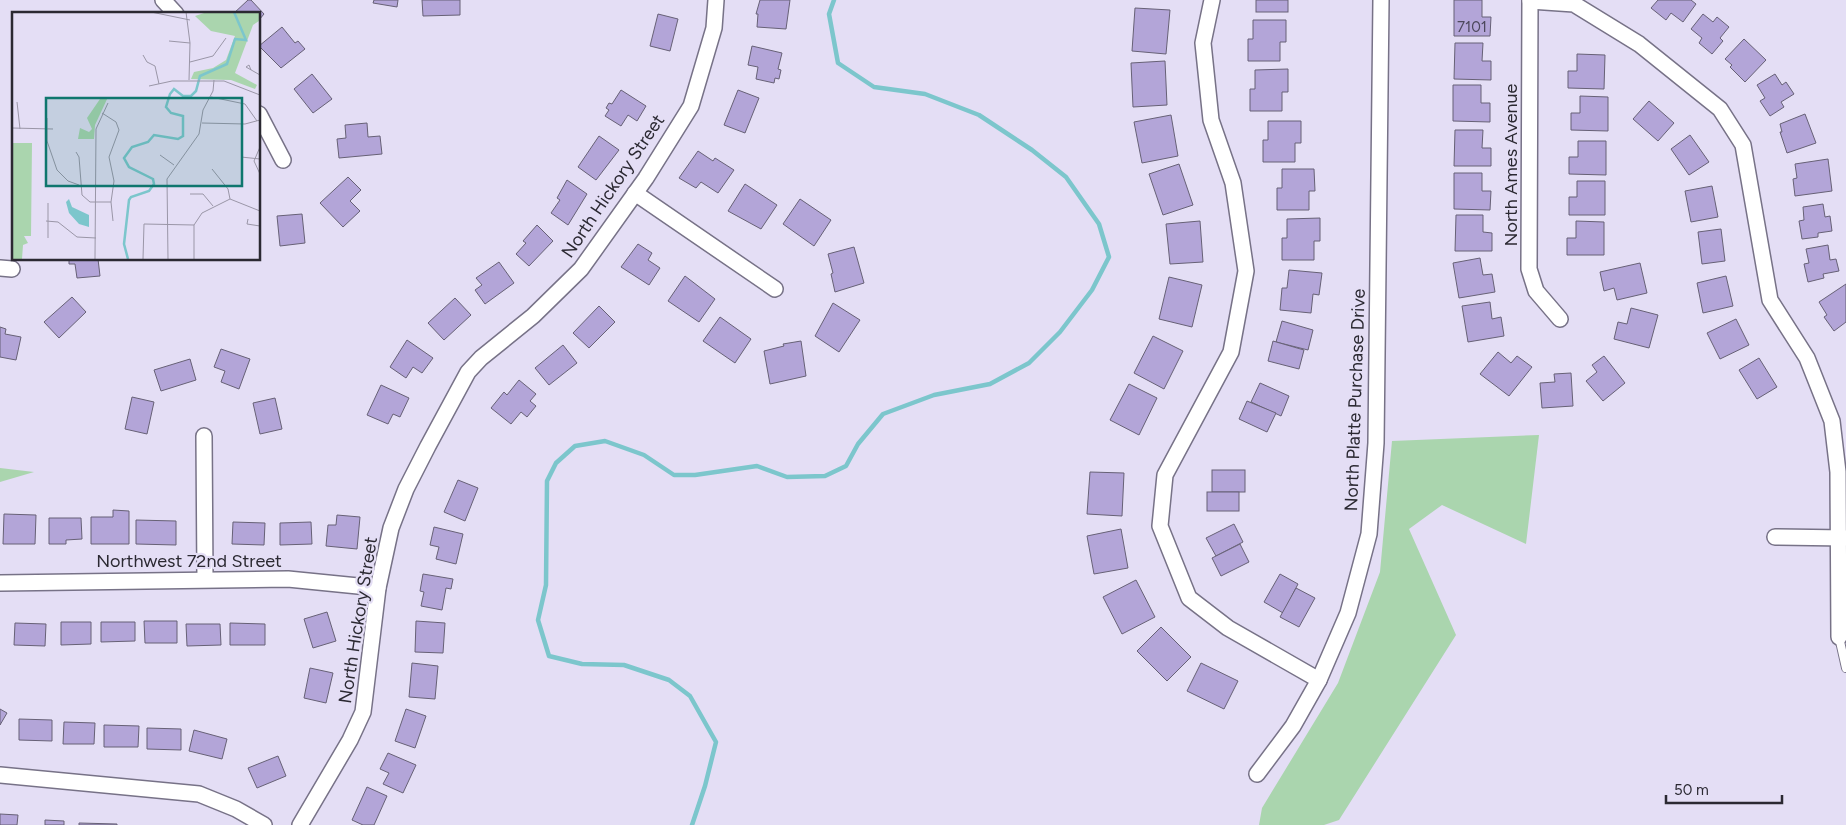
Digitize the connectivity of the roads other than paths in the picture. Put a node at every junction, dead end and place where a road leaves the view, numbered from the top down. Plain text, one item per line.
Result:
1 (163, 0) edge
2 (716, 0) edge
3 (1212, 0) edge
4 (1381, 0) edge
5 (1530, 1) edge
6 (174, 12) edge
7 (260, 116) edge
8 (283, 160) dead end
9 (634, 192) junction
10 (775, 289) dead end
11 (1560, 319) dead end
12 (204, 436) dead end
13 (1775, 536) dead end
14 (1842, 538) edge
15 (205, 579) junction
16 (0, 583) edge
17 (378, 588) junction
18 (1839, 637) joint
19 (1846, 668) edge
20 (1319, 680) junction
21 (1257, 774) dead end
22 (0, 775) edge
23 (264, 825) edge
24 (300, 825) edge

1 - 6 street
2 - 9 street, North Hickory Street
3 - 20 street
4 - 20 street, North Platte Purchase Drive
5 - 11 street, North Ames Avenue
5 - 14 street
7 - 8 street
9 - 10 street
9 - 17 street, North Hickory Street
12 - 15 street
13 - 14 street
14 - 18 street
15 - 16 street, Northwest 72nd Street
15 - 17 street, Northwest 72nd Street
17 - 24 street, North Hickory Street
18 - 19 lane
20 - 21 street, North Platte Purchase Drive
22 - 23 street

